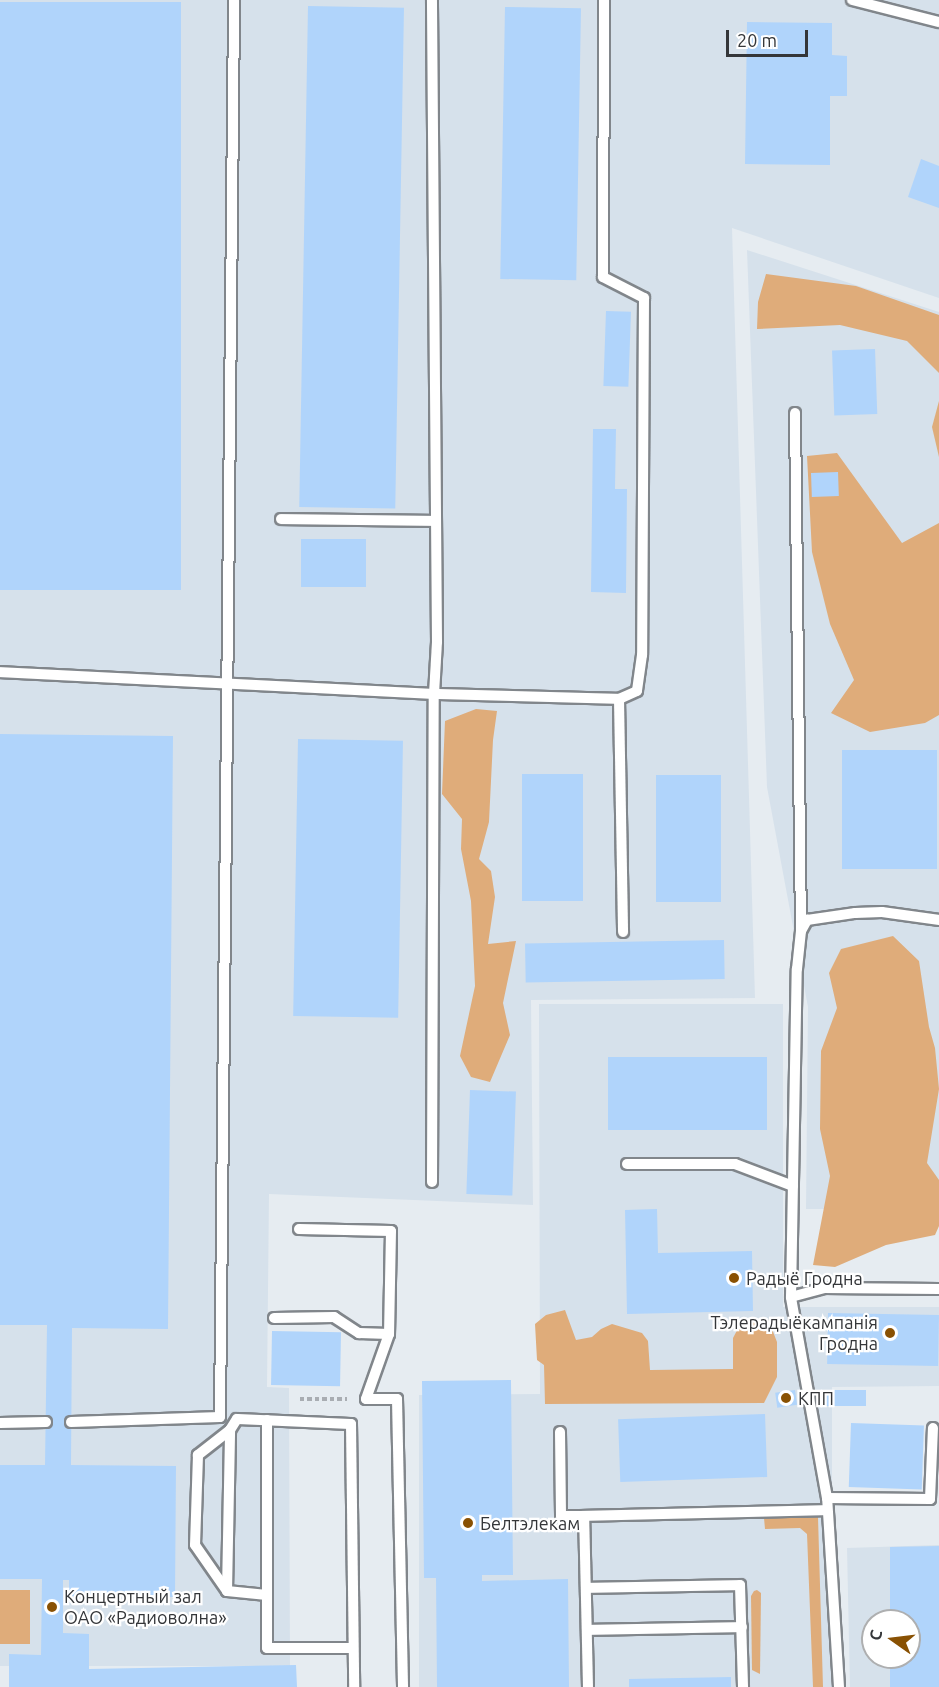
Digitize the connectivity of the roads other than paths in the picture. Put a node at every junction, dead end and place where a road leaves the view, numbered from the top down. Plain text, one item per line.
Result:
1 (234, 0) edge
2 (432, 0) edge
3 (604, 0) edge
4 (852, 0) edge
5 (939, 22) edge
6 (795, 413) dead end
7 (280, 519) dead end
8 (436, 521) junction
9 (0, 672) edge
10 (229, 683) junction
11 (434, 694) junction
12 (619, 699) junction
13 (939, 920) edge
14 (801, 931) junction
15 (623, 932) dead end
16 (627, 1164) dead end
17 (432, 1182) dead end
18 (793, 1186) junction
19 (299, 1229) dead end
20 (939, 1289) edge
21 (790, 1297) junction
22 (274, 1318) dead end
23 (389, 1334) junction
24 (267, 1420) junction
25 (46, 1422) dead end
26 (71, 1422) dead end
27 (0, 1424) edge
28 (933, 1428) dead end
29 (231, 1430) junction
30 (560, 1432) dead end
31 (827, 1498) junction
32 (827, 1510) junction
33 (584, 1516) junction
34 (586, 1588) junction
35 (227, 1592) junction
36 (267, 1595) junction
37 (742, 1627) junction
38 (587, 1630) junction
39 (353, 1648) junction
40 (354, 1687) edge
41 (403, 1687) edge
42 (588, 1687) edge
43 (743, 1687) edge
44 (839, 1687) edge

1 - 10 lane
2 - 8 lane
3 - 12 lane
4 - 5 lane
6 - 14 lane
7 - 8 lane
8 - 11 lane
9 - 10 lane
10 - 11 lane
10 - 26 lane
11 - 12 lane
11 - 17 lane
12 - 15 lane
13 - 14 lane
14 - 18 lane
16 - 18 lane
18 - 21 lane
19 - 23 lane
20 - 21 lane
21 - 31 lane
22 - 23 lane
23 - 41 lane
24 - 29 lane
24 - 36 lane
24 - 39 lane
25 - 27 lane
28 - 31 lane
29 - 35 lane
29 - 35 lane
30 - 33 lane
31 - 32 lane
32 - 33 lane
32 - 44 lane
33 - 34 lane
34 - 37 lane
34 - 38 lane
35 - 36 lane
36 - 39 lane
37 - 38 lane
37 - 43 lane
38 - 42 lane
39 - 40 lane

